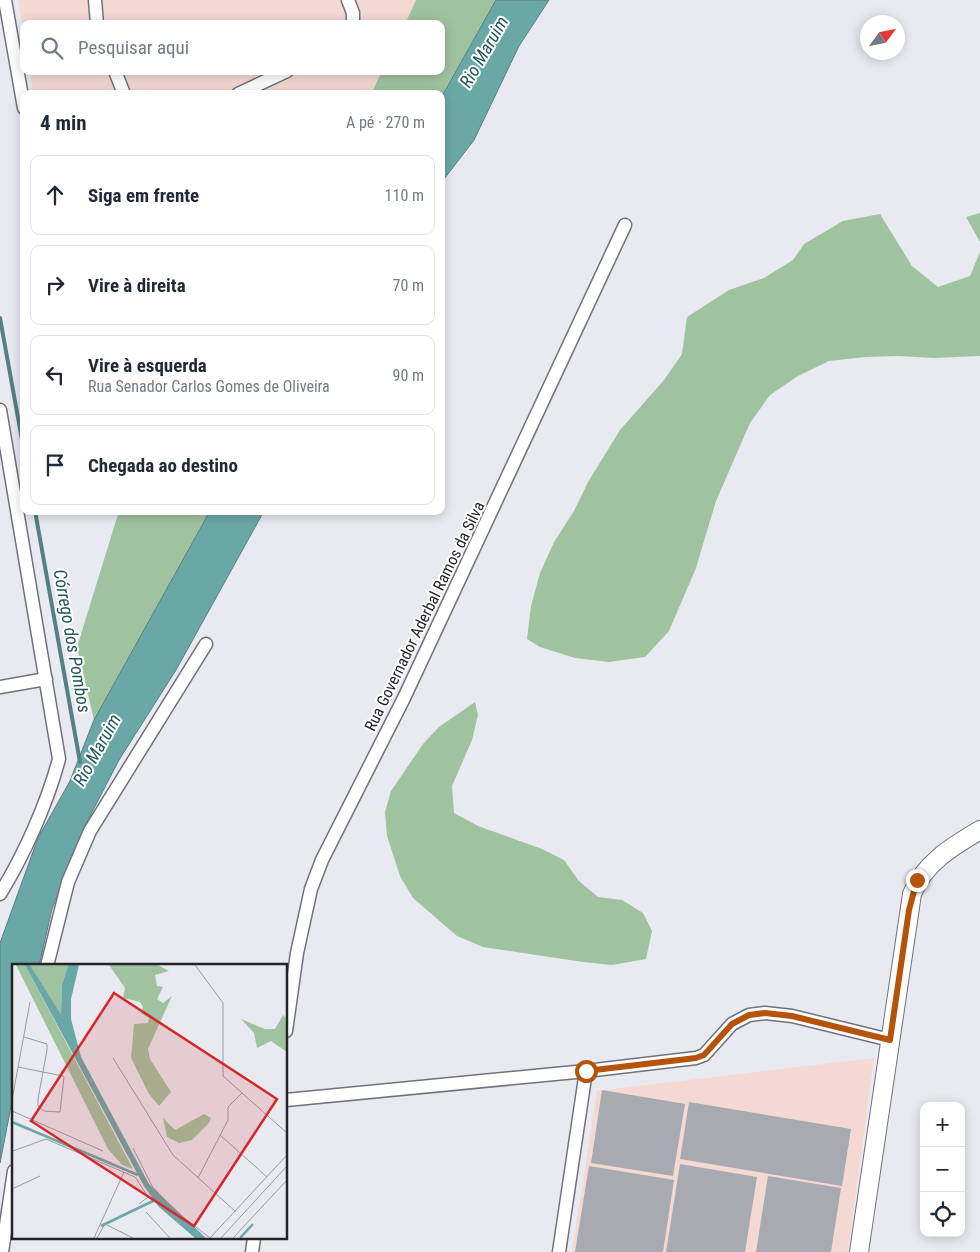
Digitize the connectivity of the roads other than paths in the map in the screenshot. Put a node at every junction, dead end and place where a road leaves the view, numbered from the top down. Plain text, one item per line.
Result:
1 (5, 0) edge
2 (95, 0) edge
3 (348, 0) edge
4 (97, 20) edge
5 (353, 20) edge
6 (117, 75) edge
7 (278, 75) edge
8 (21, 90) edge
9 (122, 90) edge
10 (247, 90) edge
11 (625, 225) dead end
12 (0, 410) edge
13 (5, 467) edge
14 (206, 644) dead end
15 (46, 679) junction
16 (0, 687) edge
17 (980, 830) edge
18 (0, 894) edge
19 (48, 964) edge
20 (288, 1016) edge
21 (890, 1040) junction
22 (586, 1071) junction
23 (288, 1100) edge
24 (12, 1184) edge
25 (2, 1252) edge
26 (559, 1252) edge
27 (859, 1252) edge

1 - 8 street
2 - 4 street
3 - 5 street
6 - 9 street
7 - 10 street
11 - 20 street, Rua Governador Aderbal Ramos da Silva
12 - 13 street
13 - 15 street
14 - 19 street
15 - 16 street
15 - 18 street
17 - 21 main road
21 - 22 street
21 - 27 main road
22 - 23 street
22 - 26 street
24 - 25 street

